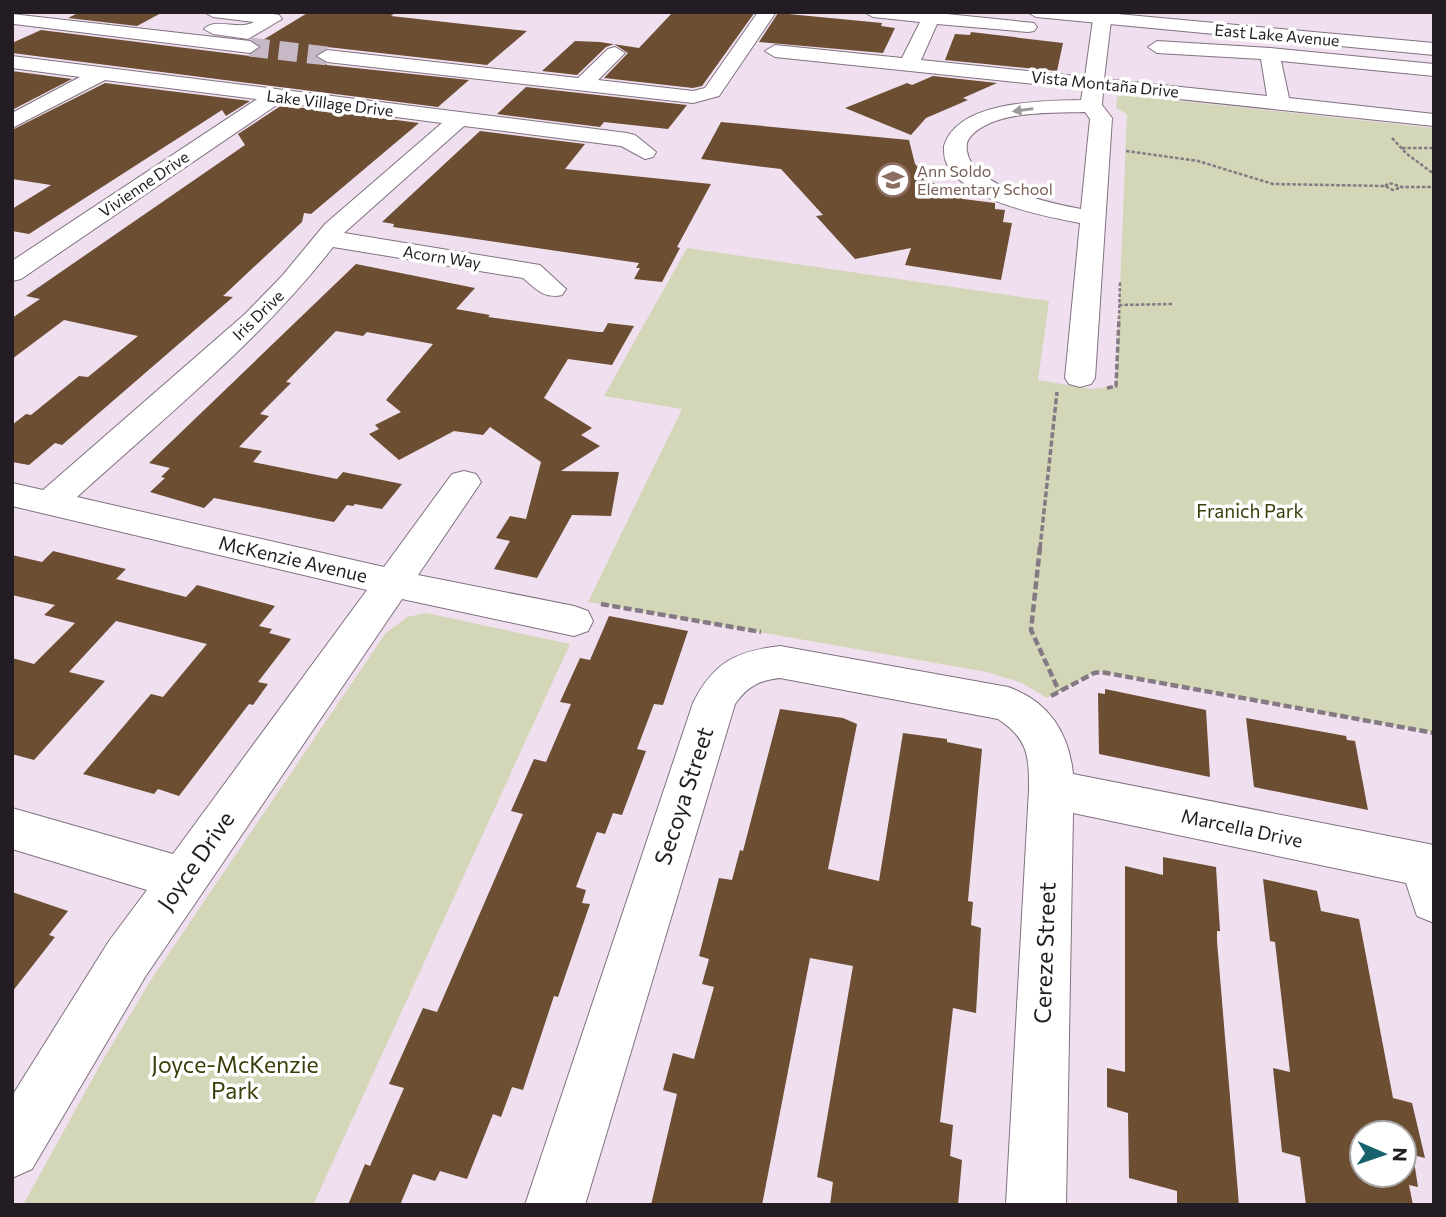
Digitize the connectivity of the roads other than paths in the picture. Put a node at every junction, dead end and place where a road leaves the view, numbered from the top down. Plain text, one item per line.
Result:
1 (213, 12) edge
2 (767, 12) edge
3 (873, 12) edge
4 (1103, 15) edge
5 (19, 16) edge
6 (1044, 17) edge
7 (168, 18) dead end
8 (931, 18) junction
9 (148, 28) junction
10 (250, 47) tunnel mouth
11 (1157, 47) dead end
12 (1434, 49) edge
13 (775, 51) dead end
14 (615, 53) dead end
15 (1270, 54) junction
16 (327, 56) tunnel mouth
17 (12, 62) edge
18 (909, 65) junction
19 (1434, 70) edge
20 (102, 73) junction
21 (1093, 94) junction
22 (276, 96) junction
23 (579, 98) junction
24 (1279, 103) junction
25 (459, 119) junction
26 (1434, 120) edge
27 (12, 122) edge
28 (550, 131) junction
29 (645, 152) dead end
30 (1093, 218) junction
31 (326, 238) junction
32 (12, 273) edge
33 (552, 289) dead end
34 (1079, 384) road end
35 (464, 482) dead end
36 (12, 495) edge
37 (50, 503) junction
38 (393, 583) junction
39 (573, 621) dead end
40 (1042, 700) joint
41 (1051, 789) junction
42 (12, 828) edge
43 (1431, 878) edge
44 (182, 879) junction
45 (12, 1149) edge
46 (555, 1205) edge
47 (1036, 1205) edge

1 - 9 street
2 - 23 street
3 - 8 street, East Lake Avenue
4 - 6 street, East Lake Avenue
4 - 12 street, East Lake Avenue
4 - 21 street
5 - 9 street
5 - 10 street
6 - 8 street, East Lake Avenue
7 - 9 street
8 - 18 street
11 - 15 street
13 - 18 street, Vista Montaña Drive
14 - 23 street
15 - 19 street
15 - 24 street
16 - 23 street
17 - 20 street, Lake Village Drive
18 - 21 street, Vista Montaña Drive
20 - 22 street, Lake Village Drive
20 - 27 street
21 - 24 street, Vista Montaña Drive
21 - 30 street
21 -> 30 street
22 - 25 street, Lake Village Drive
22 - 32 street, Vivienne Drive
23 - 28 street
24 - 26 street, Vista Montaña Drive
25 - 28 street, Lake Village Drive
25 - 31 street, Iris Drive
28 - 29 street, Lake Village Drive
30 - 34 street
31 - 33 street, Acorn Way
31 - 37 street, Iris Drive
35 - 38 street, Joyce Drive
36 - 37 street, McKenzie Avenue
37 - 38 street, McKenzie Avenue
38 - 39 street, McKenzie Avenue
38 - 44 street, Joyce Drive
40 - 41 street, Cereze Street
40 - 46 street, Secoya Street
41 - 43 street, Marcella Drive
41 - 47 street, Cereze Street
42 - 44 street
44 - 45 street, Joyce Drive

